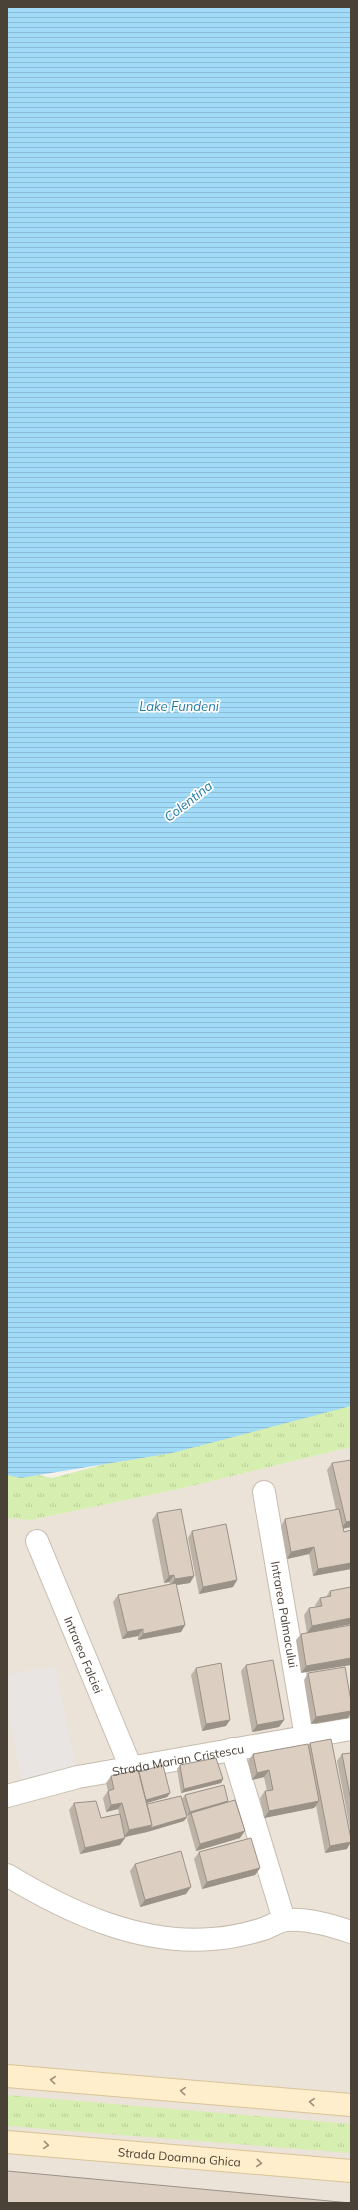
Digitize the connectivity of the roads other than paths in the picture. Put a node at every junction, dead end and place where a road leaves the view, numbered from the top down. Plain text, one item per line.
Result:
1 (264, 1492) dead end
2 (37, 1541) dead end
3 (351, 1729) edge
4 (306, 1737) junction
5 (232, 1749) junction
6 (131, 1768) junction
7 (7, 1796) edge
8 (7, 1875) edge
9 (284, 1920) junction
10 (351, 1932) edge
11 (7, 2076) edge
12 (351, 2105) edge
13 (7, 2142) edge
14 (351, 2171) edge

1 - 4 street, Intrarea Palmacului
2 - 6 street, Intrarea Falciei
3 - 4 street, Strada Marian Cristescu
4 - 5 street, Strada Marian Cristescu
5 - 6 street, Strada Marian Cristescu
5 - 9 street
6 - 7 street, Strada Marian Cristescu
8 - 9 street
9 - 10 street
12 -> 11 main road
13 -> 14 main road, Strada Doamna Ghica

